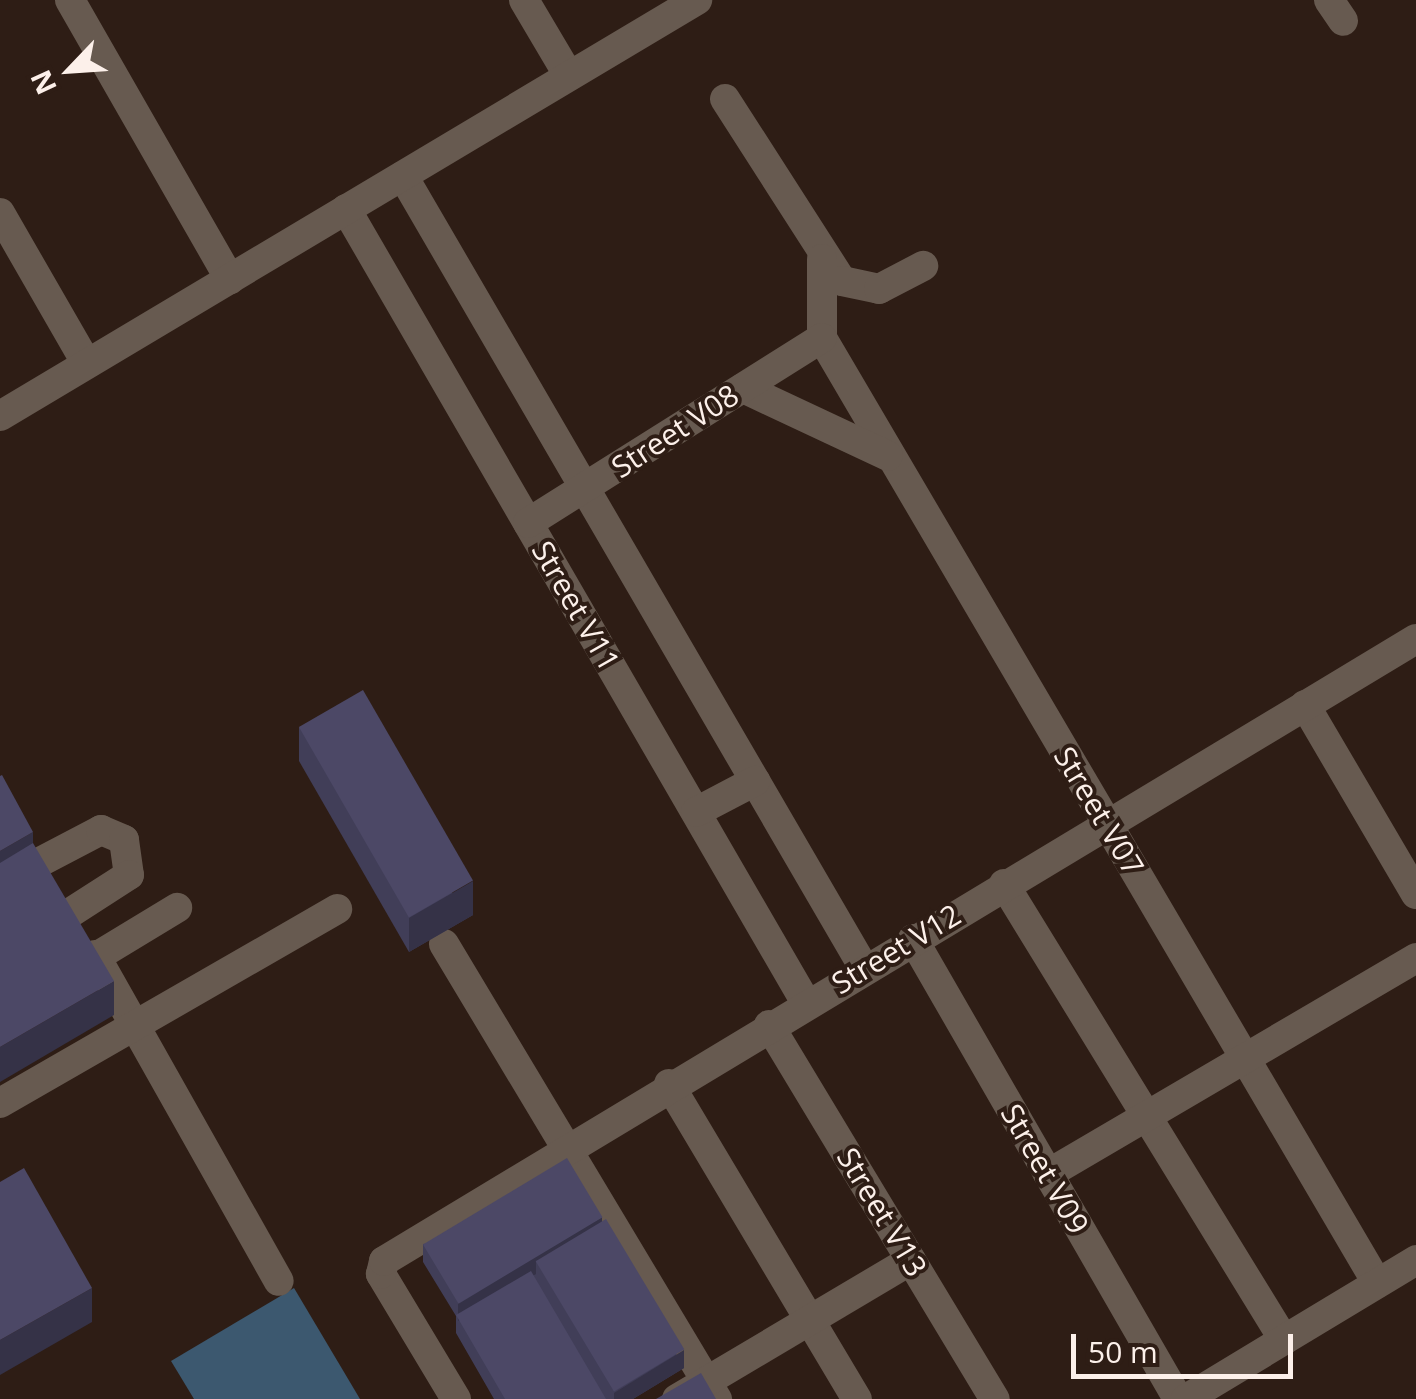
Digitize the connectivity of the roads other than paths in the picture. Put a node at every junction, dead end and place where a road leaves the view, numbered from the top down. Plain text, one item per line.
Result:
1 (70, 0) edge
2 (524, 0) edge
3 (697, 0) edge
4 (570, 76) junction
5 (724, 99) dead end
6 (403, 176) junction
7 (346, 209) junction
8 (0, 213) edge
9 (822, 260) junction
10 (923, 266) dead end
11 (230, 279) junction
12 (822, 338) junction
13 (87, 364) junction
14 (743, 388) junction
15 (0, 416) edge
16 (888, 456) junction
17 (585, 489) junction
18 (528, 523) junction
19 (1416, 639) edge
20 (1305, 705) junction
21 (756, 781) junction
22 (696, 812) junction
23 (1107, 824) junction
24 (19, 828) edge
25 (40, 862) junction
26 (1004, 884) junction
27 (112, 887) junction
28 (1416, 894) edge
29 (337, 909) dead end
30 (70, 913) junction
31 (913, 939) junction
32 (444, 944) dead end
33 (96, 957) junction
34 (1416, 958) edge
35 (864, 968) junction
36 (806, 1003) junction
37 (769, 1025) junction
38 (134, 1030) junction
39 (1244, 1060) junction
40 (669, 1084) junction
41 (0, 1103) edge
42 (1147, 1118) junction
43 (563, 1148) junction
44 (1048, 1174) junction
45 (911, 1260) junction
46 (1416, 1260) edge
47 (279, 1281) dead end
48 (1378, 1283) junction
49 (809, 1319) junction
50 (1284, 1340) junction
51 (712, 1390) edge
52 (456, 1399) edge
53 (677, 1399) edge
54 (857, 1399) edge
55 (995, 1399) edge
56 (1178, 1399) edge
57 (1186, 1399) edge

1 - 11 street
2 - 4 street
3 - 4 street
4 - 6 street
5 - 9 street
6 - 7 street
6 - 17 street
7 - 11 street
7 - 18 street, Street V11
8 - 13 street
9 - 10 street
9 - 12 street
11 - 13 street
12 - 14 street, Street V08
12 - 16 street, Street V07
13 - 15 street
14 - 16 street
14 - 17 street, Street V08
16 - 23 street, Street V07
17 - 18 street, Street V08
17 - 21 street
18 - 22 street, Street V11
19 - 20 street, Street V12
20 - 23 street, Street V12
20 - 28 street
21 - 22 street
21 - 35 street
22 - 36 street, Street V11
23 - 26 street, Street V12
23 - 39 street, Street V07
24 - 25 street
25 - 27 street
25 - 30 street
26 - 31 street, Street V12
26 - 42 street
27 - 30 street
27 - 33 street
29 - 38 street
30 - 33 street
31 - 35 street, Street V12
31 - 44 street, Street V09
32 - 43 street
33 - 38 street
34 - 39 street
35 - 36 street, Street V12
36 - 37 street, Street V12
37 - 40 street, Street V12
37 - 45 street, Street V13
38 - 41 street
38 - 47 street
39 - 42 street
39 - 48 street, Street V07
40 - 43 street, Street V12
40 - 49 street
42 - 44 street
42 - 50 street
43 - 51 street
43 - 52 street, Street V12
44 - 56 street, Street V09
45 - 49 street
45 - 55 street, Street V13
46 - 48 street
48 - 50 street
49 - 51 street
49 - 54 street
50 - 57 street
51 - 53 street

